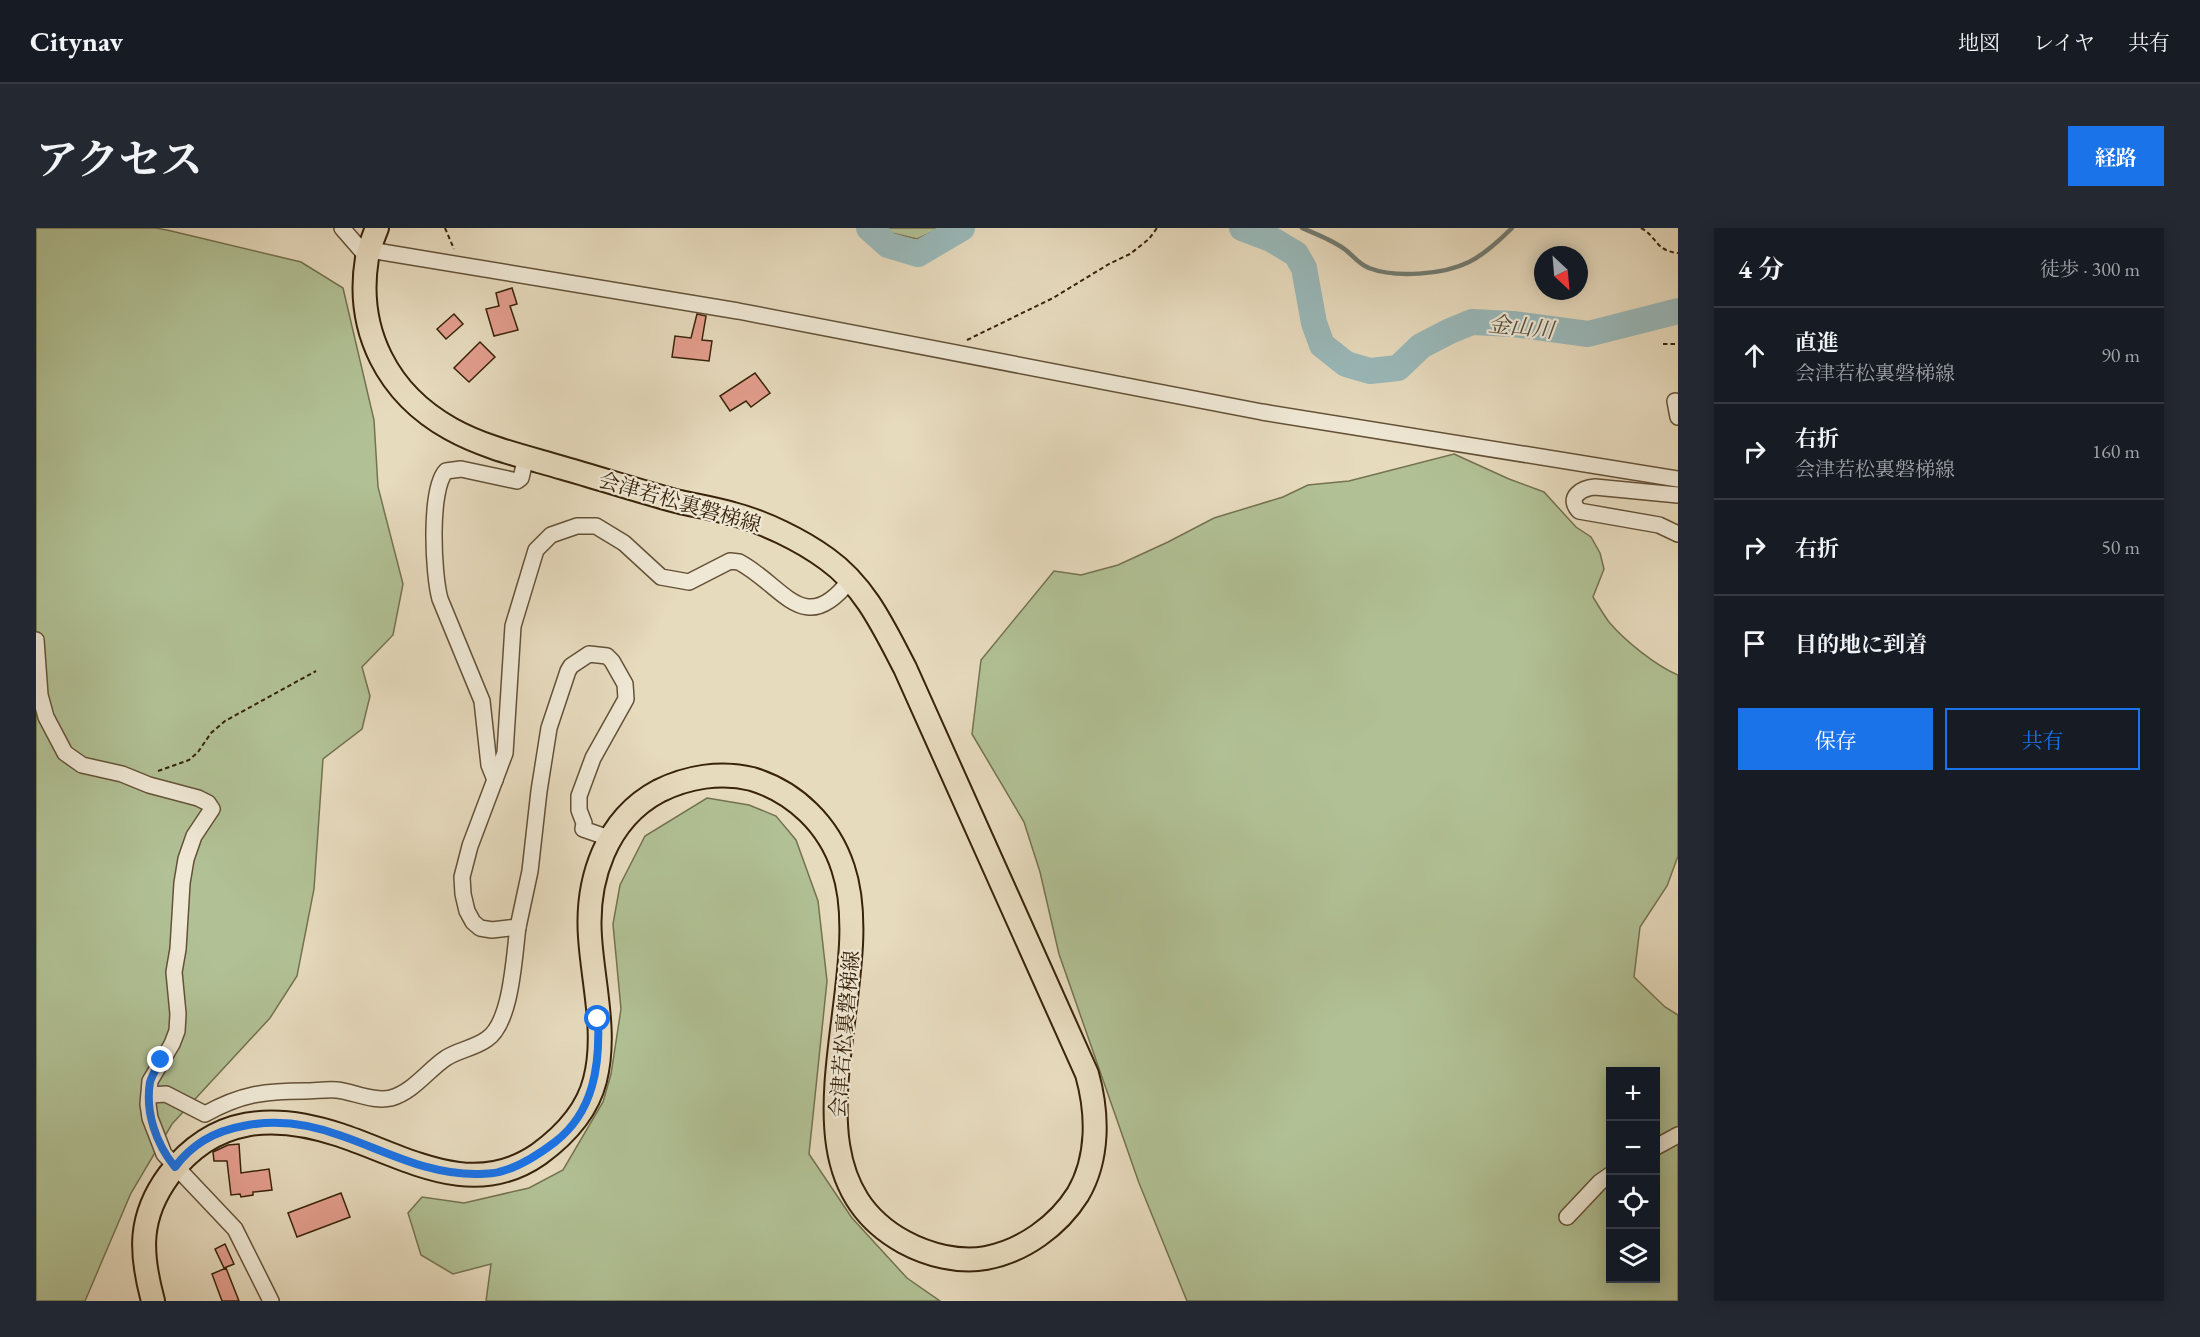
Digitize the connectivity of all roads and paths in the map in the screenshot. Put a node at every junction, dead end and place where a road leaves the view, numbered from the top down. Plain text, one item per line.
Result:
1 (342, 228) edge
2 (376, 228) edge
3 (445, 228) edge
4 (1157, 228) edge
5 (1641, 228) edge
6 (1678, 253) edge
7 (369, 254) junction
8 (462, 265) junction
9 (1663, 344) dead end
10 (1678, 344) edge
11 (945, 352) junction
12 (1675, 401) dead end
13 (1678, 417) edge
14 (526, 457) junction
15 (1678, 478) edge
16 (1678, 495) edge
17 (1678, 534) edge
18 (850, 580) junction
19 (36, 640) edge
20 (316, 671) dead end
21 (136, 779) junction
22 (495, 780) junction
23 (609, 838) junction
24 (518, 927) junction
25 (150, 1095) junction
26 (1678, 1135) edge
27 (1660, 1145) edge
28 (175, 1167) junction
29 (1606, 1178) edge
30 (1567, 1217) dead end
31 (153, 1301) edge
32 (271, 1301) edge

1 - 7 street
2 - 7 main road, 会津若松裏磐梯線
3 - 8 path
4 - 11 path
5 - 6 path
7 - 8 street
7 - 14 main road, 会津若松裏磐梯線
8 - 11 street
9 - 10 path
11 - 15 street
12 - 13 street
14 - 18 main road, 会津若松裏磐梯線
14 - 22 street
16 - 17 street
18 - 22 street
18 - 23 main road, 会津若松裏磐梯線
19 - 21 street
20 - 21 path
21 - 25 street
22 - 24 street
23 - 24 street
23 - 28 main road, 会津若松裏磐梯線
24 - 25 street
25 - 28 street
26 - 27 street
28 - 31 main road, 会津若松裏磐梯線
28 - 32 street
29 - 30 street

